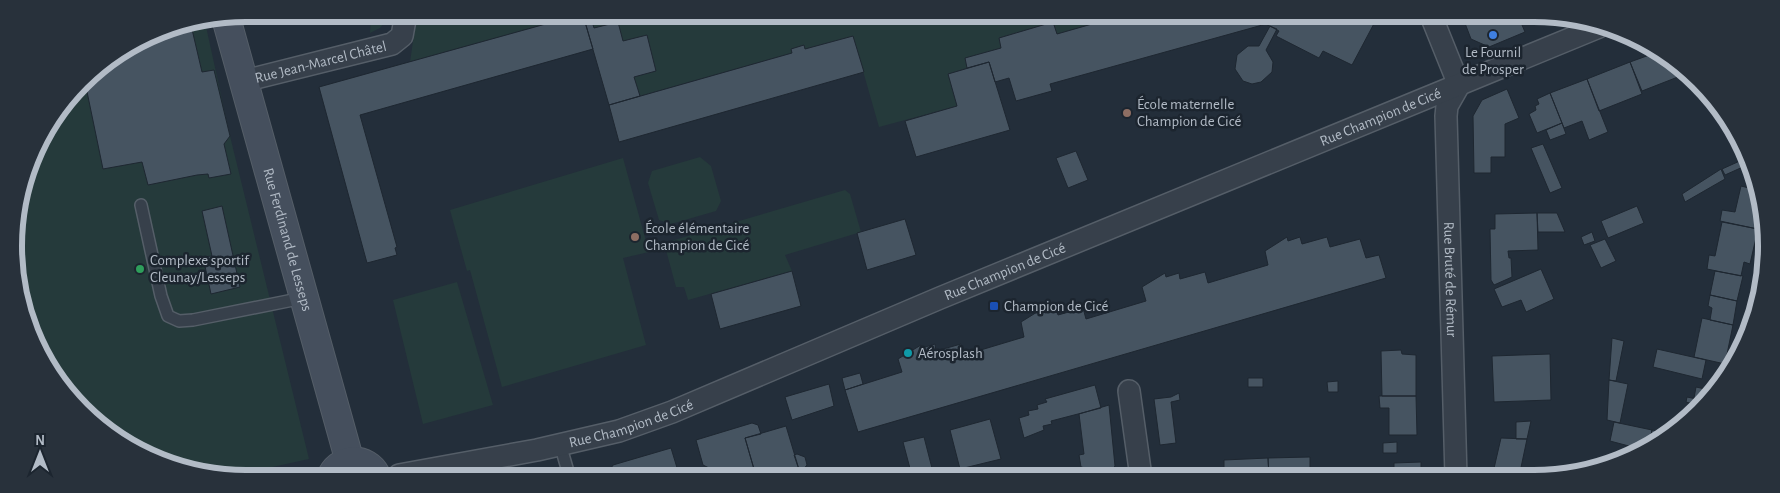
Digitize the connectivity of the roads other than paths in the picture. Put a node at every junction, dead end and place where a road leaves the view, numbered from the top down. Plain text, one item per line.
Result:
1 (405, 22) edge
2 (1434, 22) edge
3 (228, 23) edge
4 (1591, 30) edge
5 (244, 81) junction
6 (1459, 85) junction
7 (141, 204) dead end
8 (303, 298) junction
9 (1129, 391) dead end
10 (560, 444) junction
11 (341, 468) edge
12 (372, 470) edge
13 (425, 470) edge
14 (568, 470) edge
15 (1140, 470) edge
16 (1456, 470) edge

1 - 5 street, Rue Jean-Marcel Châtel
2 - 6 street
3 - 5 main road, Rue Ferdinand de Lesseps
4 - 6 street, Rue Champion de Cicé
5 - 8 main road, Rue Ferdinand de Lesseps
6 - 10 street, Rue Champion de Cicé
6 - 16 street, Rue Bruté de Rémur
7 - 8 lane
8 - 11 main road, Rue Ferdinand de Lesseps
9 - 15 street
10 - 13 street, Rue Champion de Cicé
10 - 14 lane
11 - 12 main road

